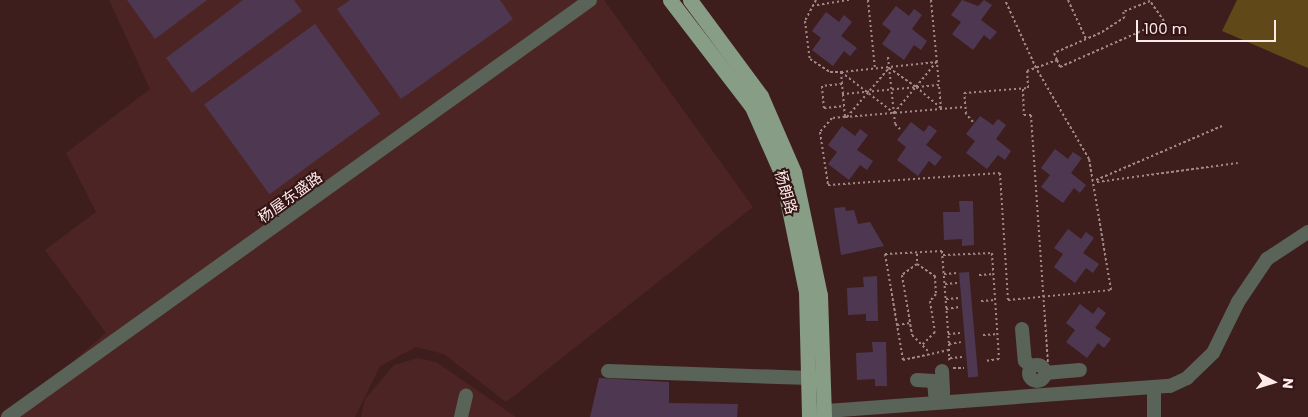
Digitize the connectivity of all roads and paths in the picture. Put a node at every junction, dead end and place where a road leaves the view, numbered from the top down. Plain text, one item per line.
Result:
1 (590, 0) edge
2 (670, 0) edge
3 (690, 0) edge
4 (816, 0) edge
5 (850, 0) edge
6 (868, 0) edge
7 (931, 0) edge
8 (1006, 0) edge
9 (1068, 0) edge
10 (817, 5) junction
11 (1086, 39) junction
12 (888, 56) dead end
13 (1057, 60) junction
14 (937, 62) junction
15 (889, 68) junction
16 (875, 69) junction
17 (1037, 70) junction
18 (841, 72) junction
19 (842, 84) junction
20 (939, 85) junction
21 (916, 87) junction
22 (1022, 88) junction
23 (891, 89) junction
24 (868, 92) junction
25 (843, 94) junction
26 (844, 106) junction
27 (965, 107) junction
28 (942, 109) junction
29 (894, 113) junction
30 (846, 117) junction
31 (973, 122) dead end
32 (1222, 126) dead end
33 (900, 129) dead end
34 (1238, 163) dead end
35 (1096, 181) junction
36 (1308, 232) edge
37 (917, 254) junction
38 (943, 255) junction
39 (917, 264) junction
40 (944, 274) junction
41 (957, 274) dead end
42 (994, 274) junction
43 (979, 275) dead end
44 (957, 283) dead end
45 (944, 284) junction
46 (1044, 297) junction
47 (959, 298) dead end
48 (946, 299) junction
49 (996, 300) junction
50 (981, 301) dead end
51 (959, 307) dead end
52 (946, 309) junction
53 (910, 323) junction
54 (897, 325) junction
55 (1022, 329) dead end
56 (960, 333) dead end
57 (948, 334) junction
58 (998, 334) junction
59 (983, 336) dead end
60 (961, 342) dead end
61 (948, 344) junction
62 (922, 345) junction
63 (949, 350) junction
64 (928, 351) junction
65 (962, 358) dead end
66 (984, 361) dead end
67 (946, 364) junction
68 (964, 368) dead end
69 (1080, 370) dead end
70 (608, 371) dead end
71 (1040, 377) junction
72 (810, 378) junction
73 (917, 380) dead end
74 (1154, 388) junction
75 (466, 396) dead end
76 (940, 402) junction
77 (816, 414) edge
78 (8, 417) edge
79 (461, 417) edge
80 (1154, 417) edge

1 - 78 street, 杨屋东盛路
2 - 72 main road, 杨朗路
3 - 77 main road, 杨朗路
4 - 10 path
5 - 10 path
6 - 16 path
7 - 14 path
8 - 17 path
9 - 11 path
10 - 18 path
11 - 13 path
11 - 13 path
12 - 15 path
13 - 17 path
14 - 15 path
14 - 20 path
14 - 21 path
15 - 16 path
15 - 21 path
15 - 23 path
15 - 24 path
16 - 18 path
17 - 22 path
17 - 35 path
18 - 19 path
18 - 24 path
19 - 25 path
19 - 26 path
20 - 21 path
20 - 28 path
21 - 23 path
21 - 28 path
21 - 29 path
22 - 27 path
22 - 46 path
23 - 24 path
23 - 29 path
24 - 25 path
24 - 29 path
24 - 30 path
25 - 26 path
26 - 30 path
27 - 28 path
27 - 31 path
28 - 29 path
29 - 30 path
29 - 33 path
30 - 46 path
32 - 35 path
34 - 35 path
35 - 46 path
36 - 74 street
37 - 38 path
37 - 39 path
37 - 54 path
38 - 40 path
38 - 42 path
39 - 53 path
39 - 62 path
40 - 41 path
40 - 45 path
42 - 43 path
42 - 49 path
44 - 45 path
45 - 48 path
46 - 71 path
47 - 48 path
48 - 52 path
49 - 50 path
49 - 58 path
51 - 52 path
52 - 57 path
53 - 54 path
53 - 62 path
54 - 64 path
55 - 71 street
56 - 57 path
57 - 61 path
58 - 59 path
58 - 66 path
60 - 61 path
61 - 63 path
62 - 64 path
63 - 64 path
63 - 67 path
65 - 67 path
67 - 68 path
67 - 76 street
69 - 71 street
70 - 72 street
71 - 74 street
71 - 76 street
72 - 77 main road, 杨朗路
73 - 76 street
74 - 80 street
75 - 79 street
76 - 77 street

